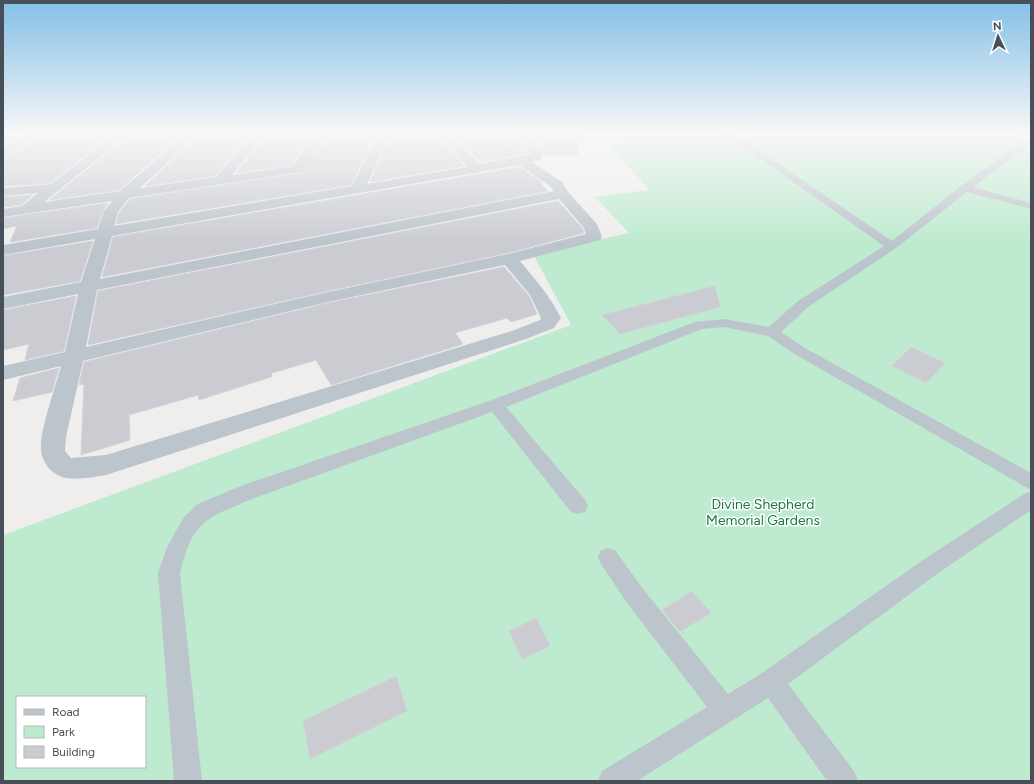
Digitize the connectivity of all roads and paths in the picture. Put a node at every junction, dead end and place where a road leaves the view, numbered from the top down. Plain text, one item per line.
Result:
1 (77, 170) edge
2 (153, 170) edge
3 (230, 170) edge
4 (293, 170) edge
5 (367, 170) edge
6 (466, 170) edge
7 (535, 170) edge
8 (780, 170) edge
9 (990, 170) edge
10 (221, 180) junction
11 (53, 188) junction
12 (965, 188) junction
13 (357, 189) junction
14 (3, 192) edge
15 (562, 194) junction
16 (124, 195) junction
17 (1031, 206) edge
18 (27, 209) junction
19 (3, 213) edge
20 (104, 234) junction
21 (892, 246) junction
22 (3, 250) edge
23 (509, 259) junction
24 (89, 286) junction
25 (3, 303) edge
26 (772, 332) junction
27 (74, 357) junction
28 (3, 373) edge
29 (495, 405) junction
30 (1031, 482) edge
31 (1031, 500) edge
32 (578, 506) dead end
33 (608, 557) dead end
34 (771, 682) junction
35 (725, 710) junction
36 (188, 781) edge
37 (612, 781) edge
38 (844, 781) edge

1 - 11 street
2 - 16 street
3 - 10 street
4 - 10 street
5 - 13 street
6 - 13 street
7 - 15 street
8 - 21 lane
9 - 12 lane
10 - 16 street
11 - 14 street
11 - 18 street
12 - 17 lane
12 - 21 lane
13 - 20 street
15 - 23 street
15 - 24 street
16 - 18 street
16 - 20 street
18 - 19 street
20 - 22 street
20 - 24 street
21 - 26 lane
23 - 27 street
23 - 27 street
24 - 25 street
24 - 27 street
26 - 29 lane
26 - 30 lane
27 - 28 street
29 - 32 lane
29 - 36 lane
31 - 34 lane
33 - 35 lane
34 - 35 lane
34 - 38 lane
35 - 37 lane

